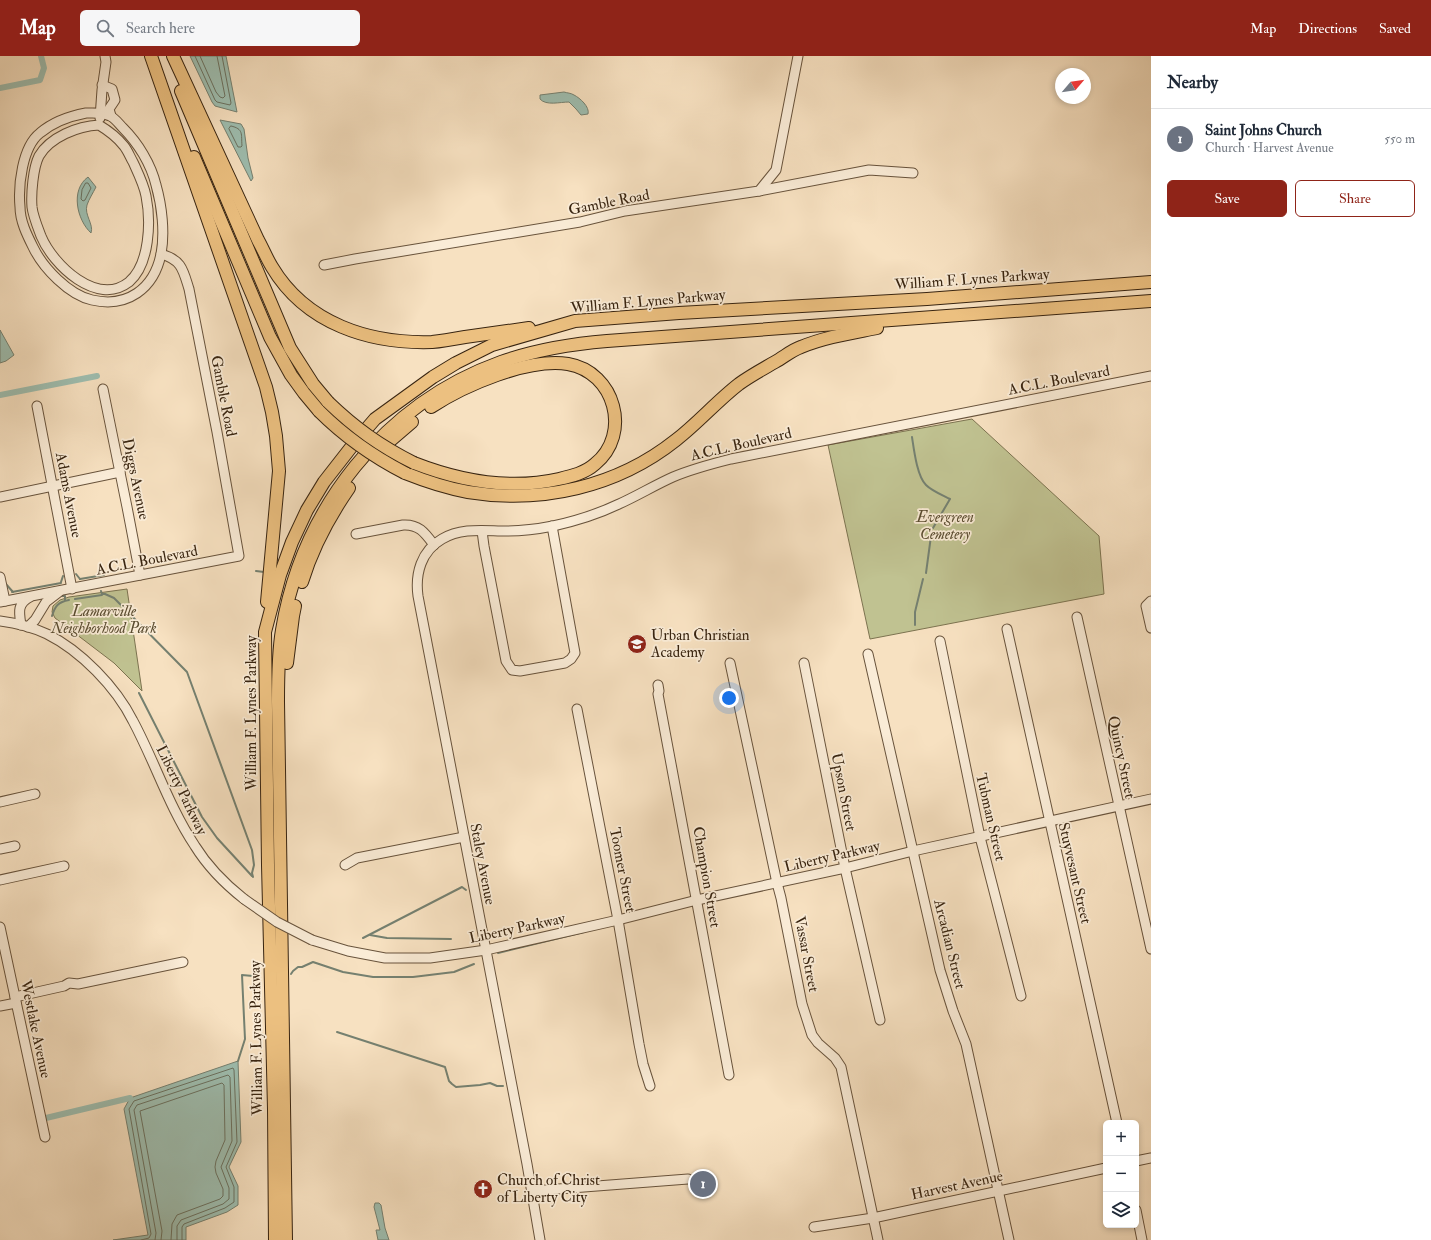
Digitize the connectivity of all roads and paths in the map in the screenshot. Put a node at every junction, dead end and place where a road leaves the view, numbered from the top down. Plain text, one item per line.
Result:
1 (105, 56) edge
2 (151, 56) edge
3 (166, 56) edge
4 (173, 56) edge
5 (798, 56) edge
6 (102, 84) junction
7 (101, 113) junction
8 (111, 116) junction
9 (99, 125) junction
10 (913, 173) dead end
11 (156, 184) junction
12 (144, 188) junction
13 (759, 191) junction
14 (161, 254) junction
15 (324, 265) dead end
16 (138, 273) junction
17 (148, 282) junction
18 (1151, 282) edge
19 (1151, 301) edge
20 (930, 318) junction
21 (575, 321) junction
22 (1151, 376) edge
23 (103, 389) dead end
24 (38, 406) dead end
25 (120, 472) junction
26 (53, 486) junction
27 (0, 497) edge
28 (552, 526) junction
29 (482, 531) junction
30 (356, 534) dead end
31 (434, 545) junction
32 (239, 556) joint
33 (140, 575) junction
34 (0, 577) edge
35 (72, 589) junction
36 (61, 591) junction
37 (31, 596) junction
38 (2, 601) edge
39 (1151, 601) edge
40 (42, 609) junction
41 (1077, 617) dead end
42 (0, 621) edge
43 (25, 626) junction
44 (1151, 628) edge
45 (1007, 629) dead end
46 (266, 632) junction
47 (55, 638) junction
48 (940, 642) dead end
49 (868, 654) dead end
50 (730, 663) dead end
51 (804, 663) dead end
52 (658, 685) dead end
53 (577, 709) dead end
54 (280, 790) junction
55 (35, 794) dead end
56 (1151, 799) edge
57 (0, 802) edge
58 (1119, 806) junction
59 (1049, 822) junction
60 (464, 837) junction
61 (980, 837) junction
62 (15, 846) dead end
63 (0, 849) edge
64 (913, 851) junction
65 (345, 865) dead end
66 (64, 866) dead end
67 (845, 868) junction
68 (0, 880) edge
69 (777, 883) junction
70 (696, 900) junction
71 (618, 920) junction
72 (0, 927) edge
73 (1151, 949) edge
74 (486, 950) junction
75 (183, 962) dead end
76 (1021, 996) dead end
77 (16, 1000) junction
78 (0, 1006) edge
79 (880, 1020) dead end
80 (729, 1075) dead end
81 (650, 1086) dead end
82 (1116, 1120) edge
83 (45, 1137) dead end
84 (1151, 1158) edge
85 (1139, 1160) edge
86 (1103, 1169) edge
87 (688, 1179) dead end
88 (532, 1190) junction
89 (998, 1190) junction
90 (873, 1218) junction
91 (1139, 1225) edge
92 (814, 1227) dead end
93 (274, 1240) edge
94 (286, 1240) edge
95 (540, 1240) edge
96 (878, 1240) edge
97 (1009, 1240) edge
98 (1142, 1240) edge

1 - 6 street
2 - 20 highway, bridge
2 - 46 highway
3 - 54 highway, bridge
4 - 21 highway
5 - 13 street
6 - 7 street
6 - 8 street
7 - 8 street
7 - 9 street
7 - 17 street
8 - 11 street
9 - 12 street
9 - 16 street
10 - 13 street, Gamble Road
11 - 12 street
11 - 14 street
12 - 16 street
13 - 15 street, Gamble Road
14 - 17 street
14 - 32 street, Gamble Road
16 - 17 street
18 - 21 highway, William F. Lynes Parkway
19 - 20 highway, William F. Lynes Parkway
20 - 54 highway, William F. Lynes Parkway
21 - 46 highway, William F. Lynes Parkway
22 - 28 street, A.C.L. Boulevard
23 - 25 street, Diggs Avenue
24 - 26 street, Adams Avenue
25 - 26 street
25 - 33 street, Diggs Avenue
26 - 27 street
26 - 35 street, Adams Avenue
28 - 29 street, A.C.L. Boulevard
28 - 29 street
29 - 31 street, A.C.L. Boulevard
30 - 31 street
31 - 60 street, Staley Avenue
32 - 33 street, A.C.L. Boulevard
33 - 35 street, A.C.L. Boulevard
34 - 38 street
35 - 36 street, A.C.L. Boulevard
36 - 37 street, A.C.L. Boulevard
36 - 40 street, A.C.L. Boulevard
37 - 38 street, A.C.L. Boulevard
37 - 43 street
39 - 44 street
40 - 43 street, A.C.L. Boulevard
40 - 47 street
41 - 58 street, Quincy Street
42 - 43 street
43 - 47 street, Liberty Parkway
45 - 59 street, Stuyvesant Street
46 - 93 highway, William F. Lynes Parkway
47 - 74 street, Liberty Parkway, bridge
48 - 61 street, Tubman Street
49 - 64 street, Arcadian Street
50 - 69 street, Vassar Street
51 - 67 street, Upson Street
52 - 70 street, Champion Street
53 - 71 street, Toomer Street
54 - 94 highway, William F. Lynes Parkway
55 - 57 street
56 - 58 street, Liberty Parkway
58 - 59 street, Liberty Parkway
58 - 73 street, Quincy Street
59 - 61 street, Liberty Parkway
59 - 82 street, Stuyvesant Street
60 - 65 street
60 - 74 street, Staley Avenue
61 - 64 street, Liberty Parkway
61 - 76 street, Tubman Street
62 - 63 street
64 - 67 street, Liberty Parkway
64 - 89 street, Arcadian Street
66 - 68 street
67 - 69 street, Liberty Parkway
67 - 79 street, Upson Street
69 - 70 street, Liberty Parkway
69 - 90 street, Vassar Street
70 - 71 street, Liberty Parkway
70 - 80 street, Champion Street
71 - 74 street, Liberty Parkway
71 - 81 street, Toomer Street
72 - 77 street, Westlake Avenue
74 - 88 street, Staley Avenue
75 - 77 street
77 - 78 street
77 - 83 street, Westlake Avenue
84 - 85 street
86 - 89 street, Harvest Avenue
87 - 88 street
88 - 95 street, Staley Avenue
89 - 90 street, Harvest Avenue
89 - 97 street, Arcadian Street
90 - 92 street, Harvest Avenue
90 - 96 street, Vassar Street
91 - 98 street

